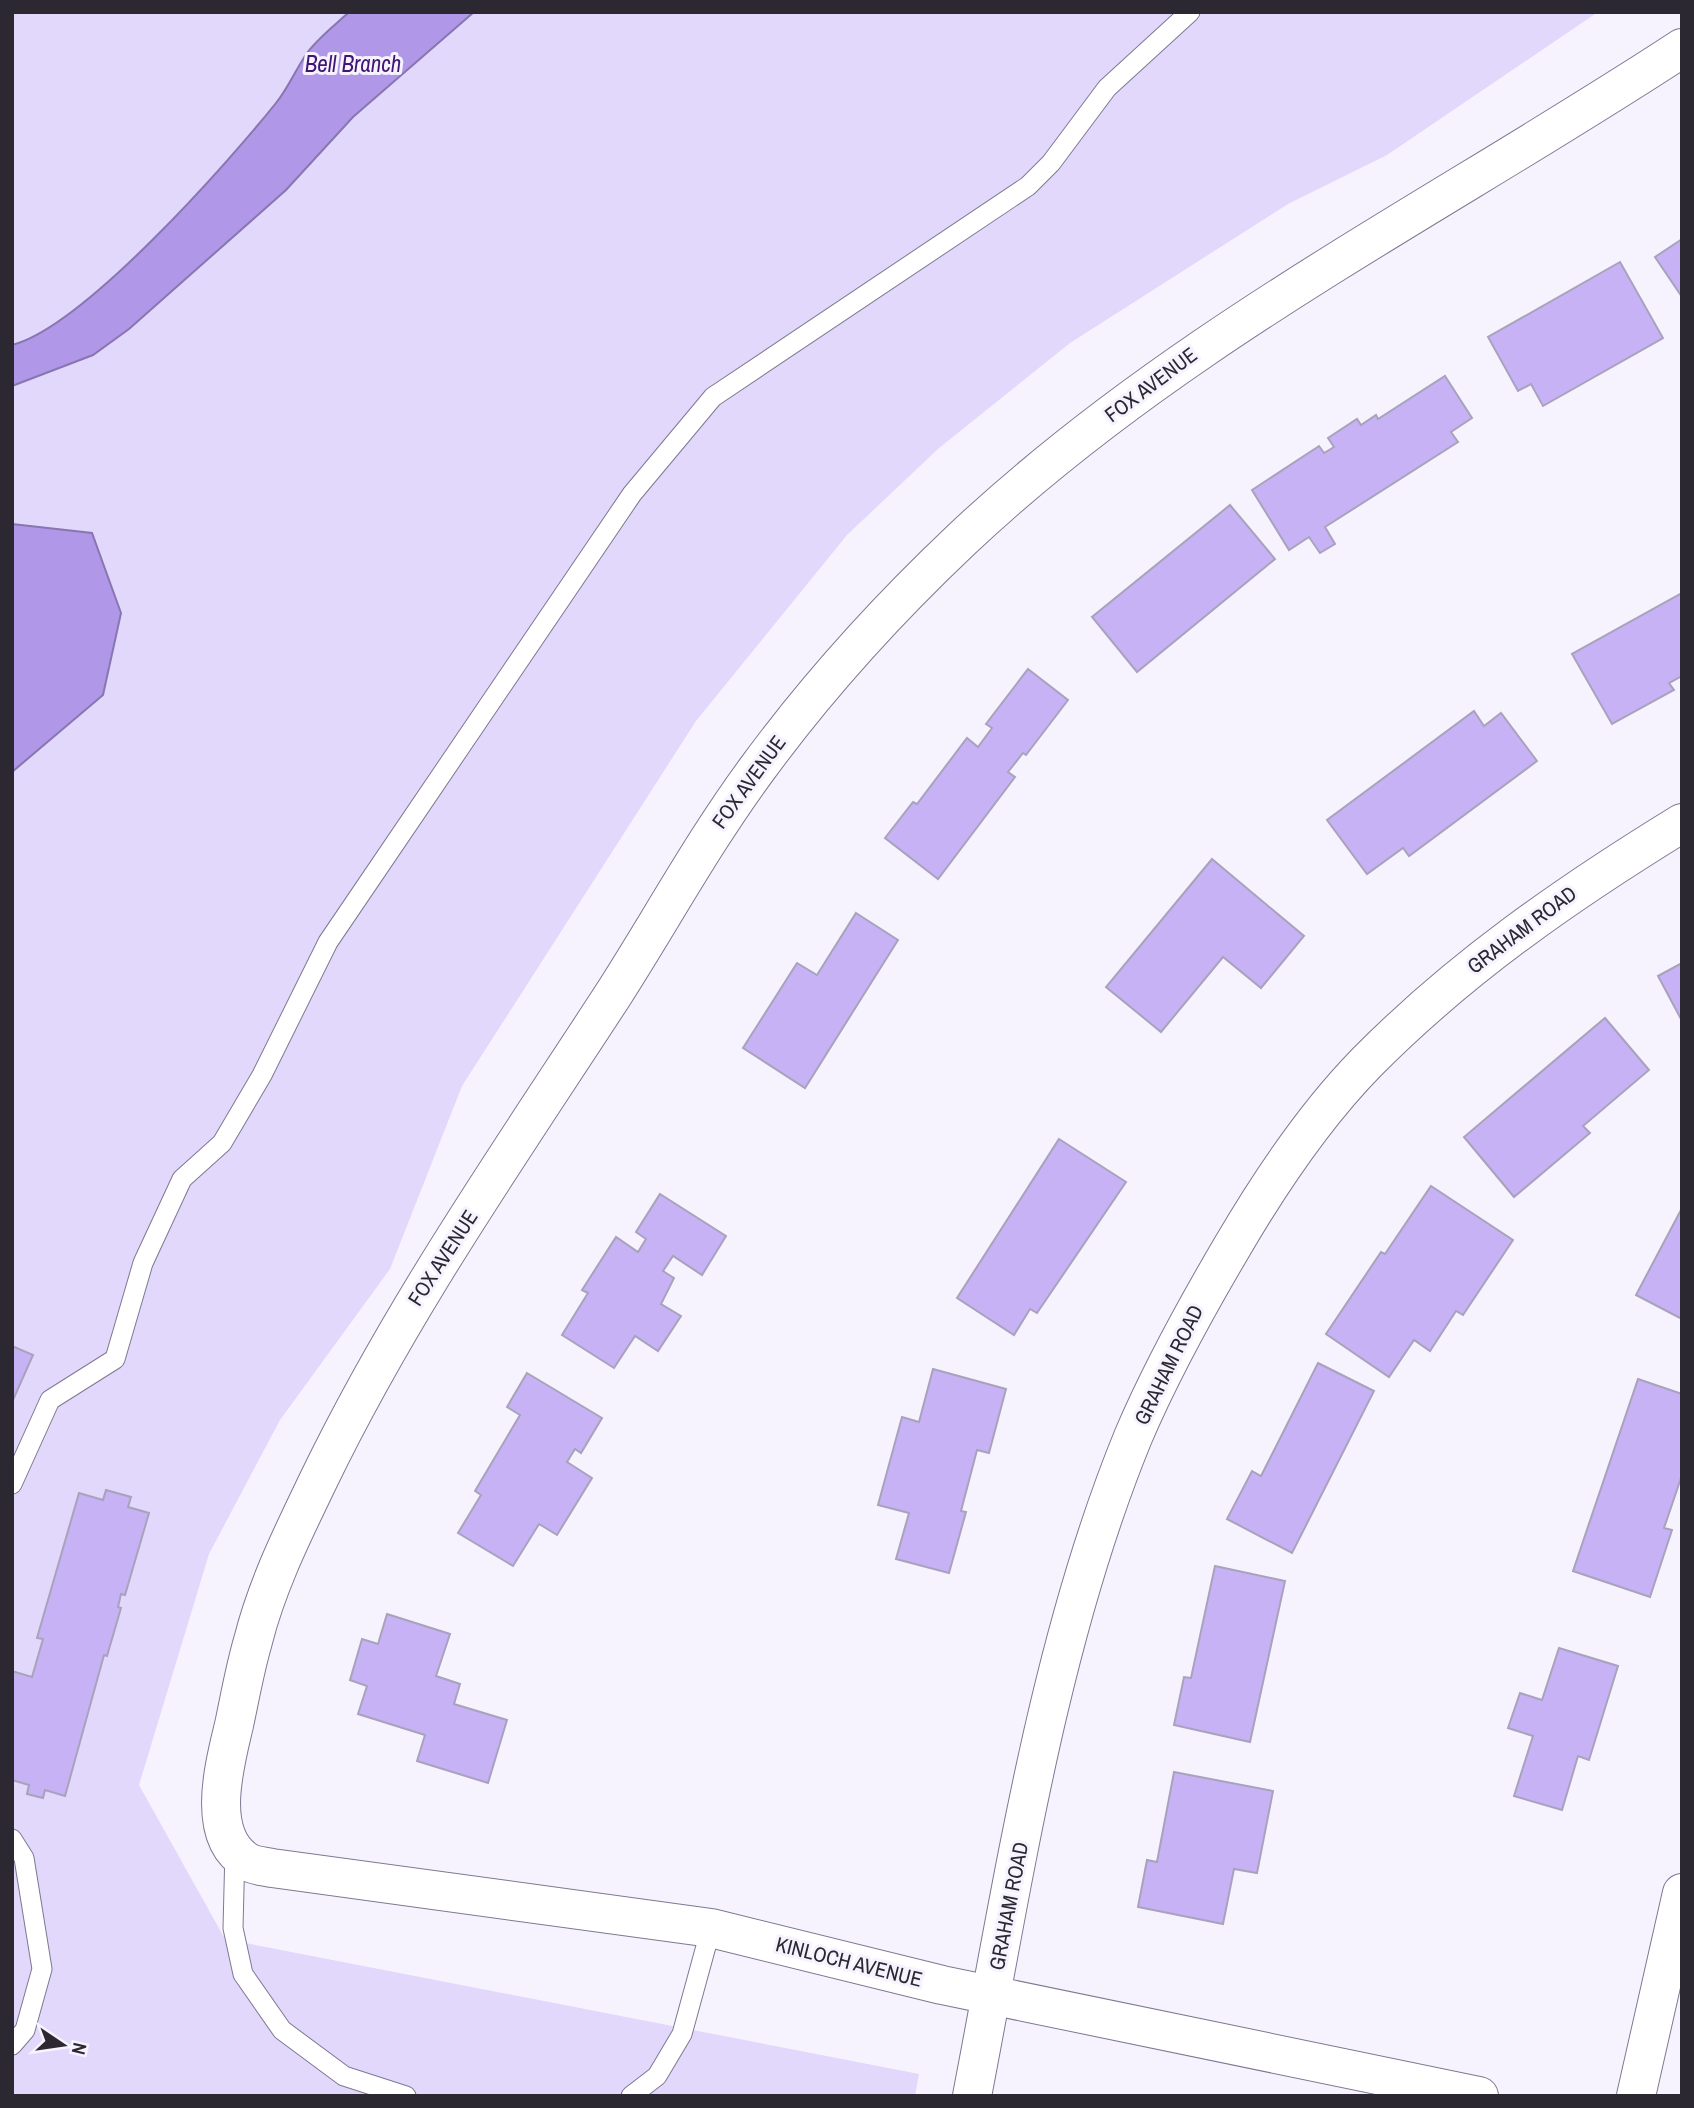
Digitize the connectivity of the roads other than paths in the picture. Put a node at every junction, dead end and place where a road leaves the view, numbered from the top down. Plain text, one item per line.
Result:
1 (1190, 12) edge
2 (1682, 48) edge
3 (1682, 823) edge
4 (12, 1484) edge
5 (12, 1839) edge
6 (230, 1843) junction
7 (1682, 1893) edge
8 (711, 1928) junction
9 (991, 1995) junction
10 (12, 2045) edge
11 (406, 2096) edge
12 (631, 2096) edge
13 (972, 2096) edge
14 (1479, 2096) edge
15 (1636, 2096) edge

1 - 4 lane
2 - 6 street, FOX AVENUE
3 - 9 street, GRAHAM ROAD
5 - 10 lane
6 - 8 street, KINLOCH AVENUE
6 - 11 lane
7 - 15 street
8 - 9 street, KINLOCH AVENUE
8 - 12 lane
9 - 13 street, GRAHAM ROAD
9 - 14 street, KINLOCH AVENUE

